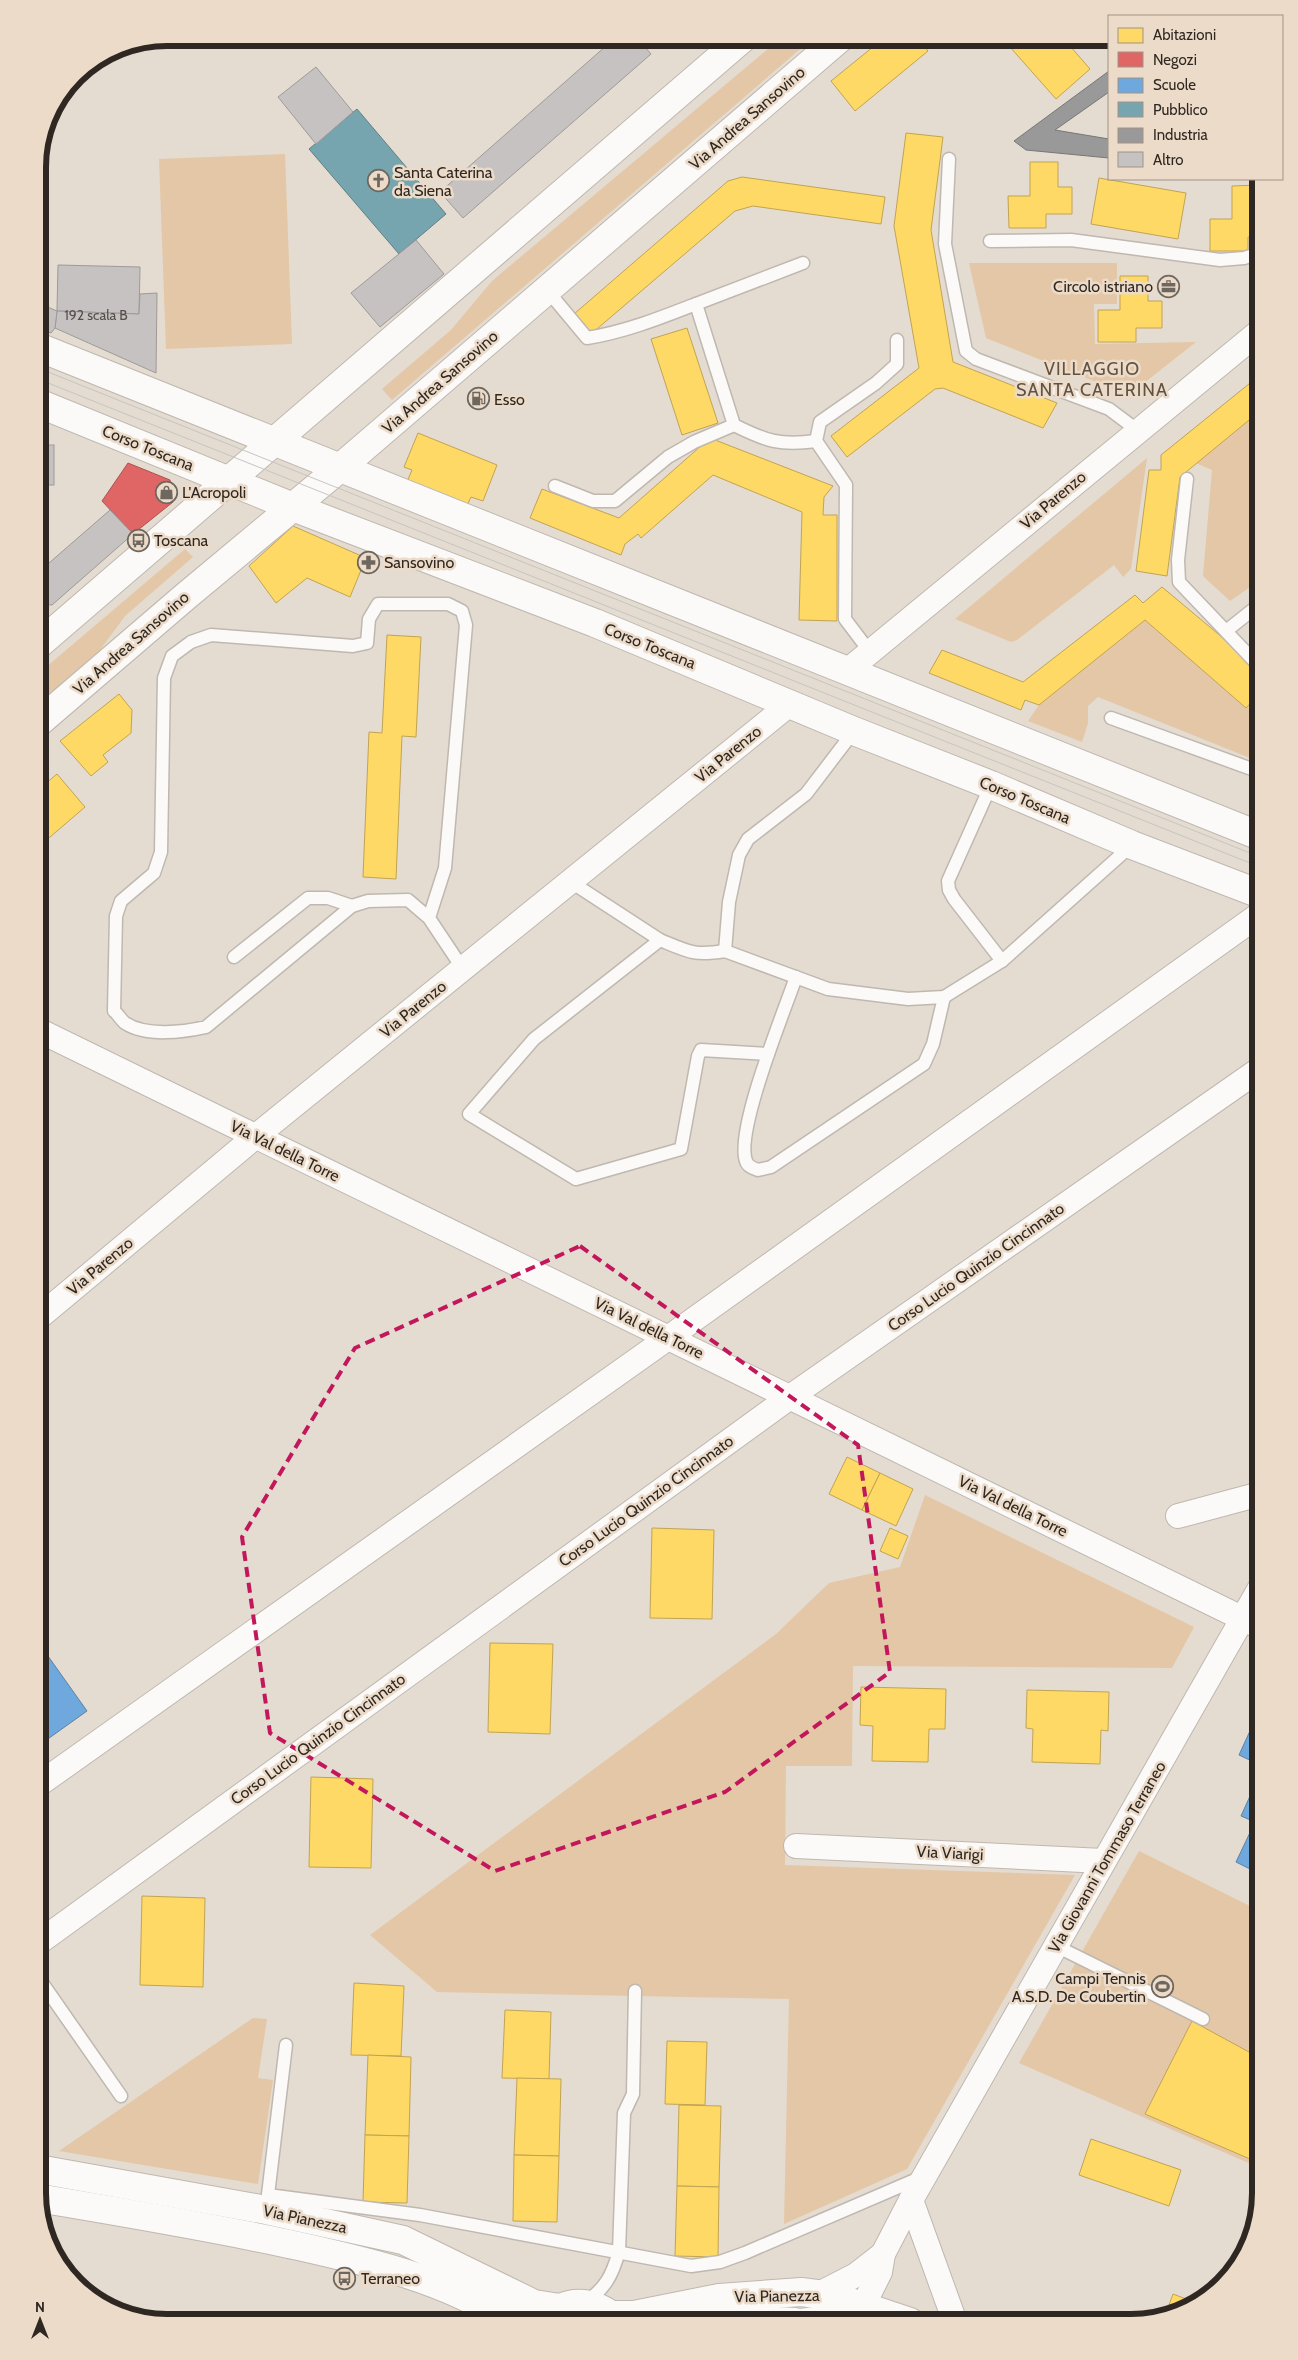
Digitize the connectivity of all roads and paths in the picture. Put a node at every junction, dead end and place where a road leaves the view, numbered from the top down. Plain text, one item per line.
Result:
1 (734, 47) edge
2 (830, 47) edge
3 (949, 159) dead end
4 (990, 241) dead end
5 (1252, 256) edge
6 (803, 263) dead end
7 (547, 290) junction
8 (696, 304) junction
9 (1252, 337) edge
10 (897, 340) dead end
11 (47, 351) edge
12 (47, 406) edge
13 (734, 424) junction
14 (1138, 430) junction
15 (816, 440) junction
16 (272, 441) junction
17 (341, 467) junction
18 (1187, 479) dead end
19 (229, 481) junction
20 (555, 486) dead end
21 (293, 507) junction
22 (1252, 610) edge
23 (1226, 631) junction
24 (47, 637) edge
25 (870, 652) junction
26 (1252, 659) edge
27 (847, 671) junction
28 (791, 703) junction
29 (47, 716) edge
30 (1111, 718) dead end
31 (854, 731) junction
32 (1252, 769) edge
33 (991, 785) junction
34 (1252, 833) edge
35 (1132, 846) junction
36 (570, 882) junction
37 (1252, 891) edge
38 (352, 906) junction
39 (428, 918) junction
40 (1252, 920) edge
41 (660, 940) junction
42 (725, 952) junction
43 (234, 957) dead end
44 (1002, 960) junction
45 (464, 968) junction
46 (796, 977) junction
47 (944, 997) junction
48 (47, 1034) edge
49 (768, 1054) junction
50 (1252, 1075) edge
51 (256, 1136) junction
52 (46, 1311) edge
53 (668, 1338) junction
54 (790, 1397) junction
55 (1252, 1496) edge
56 (1178, 1516) dead end
57 (1252, 1623) edge
58 (46, 1779) edge
59 (796, 1846) dead end
60 (1103, 1862) junction
61 (46, 1936) edge
62 (1056, 1946) junction
63 (46, 1989) edge
64 (635, 1991) dead end
65 (1204, 2019) dead end
66 (286, 2045) dead end
67 (121, 2096) dead end
68 (46, 2170) edge
69 (924, 2176) junction
70 (46, 2200) edge
71 (911, 2200) junction
72 (267, 2203) junction
73 (261, 2238) junction
74 (619, 2252) junction
75 (883, 2254) junction
76 (820, 2294) junction
77 (863, 2306) junction
78 (562, 2312) edge
79 (496, 2313) edge
80 (608, 2313) edge
81 (641, 2313) edge
82 (854, 2314) edge
83 (886, 2314) edge
84 (952, 2314) edge

1 - 16 street
2 - 7 street, Via Andrea Sansovino
3 - 14 lane
4 - 5 lane
6 - 8 lane
7 - 8 lane
7 - 17 street, Via Andrea Sansovino
8 - 13 lane
9 - 14 street, Via Parenzo
10 - 15 lane
11 - 16 street
12 - 19 street, Corso Toscana
13 - 15 lane
13 - 20 lane
14 - 25 street, Via Parenzo
15 - 25 lane
16 - 17 street
16 - 19 street
17 - 21 street, Via Andrea Sansovino
17 - 27 street
18 - 23 lane
19 - 21 street, Corso Toscana
19 - 24 street
21 - 28 street, Corso Toscana
21 - 29 street, Via Andrea Sansovino
22 - 23 lane
23 - 26 lane
25 - 27 street, Via Parenzo
27 - 34 street
28 - 31 street, Corso Toscana
28 - 36 street, Via Parenzo
30 - 32 lane
31 - 33 street, Corso Toscana
31 - 42 lane
33 - 35 street, Corso Toscana
33 - 44 lane
35 - 37 street, Corso Toscana
35 - 44 lane
36 - 41 lane
36 - 45 street, Via Parenzo
38 - 39 lane
38 - 39 lane
38 - 43 lane
39 - 45 lane
40 - 53 street
41 - 42 lane
41 - 49 lane
42 - 46 lane
44 - 47 lane
45 - 51 street, Via Parenzo
46 - 47 lane
46 - 49 lane
47 - 49 lane
48 - 51 street, Via Val della Torre
50 - 54 street, Corso Lucio Quinzio Cincinnato
51 - 52 street, Via Parenzo
51 - 53 street, Via Val della Torre
53 - 54 street, Via Val della Torre
53 - 58 street
54 - 57 street, Via Val della Torre
54 - 61 street, Corso Lucio Quinzio Cincinnato
55 - 56 street
57 - 60 street, Via Giovanni Tommaso Terraneo
59 - 60 street, Via Viarigi
60 - 62 street, Via Giovanni Tommaso Terraneo
62 - 65 lane
62 - 69 street, Via Giovanni Tommaso Terraneo
63 - 67 lane
64 - 74 lane
66 - 72 lane
68 - 72 street, Via Pianezza
69 - 71 street, Via Giovanni Tommaso Terraneo
69 - 74 lane
70 - 73 street, Via Pianezza
71 - 75 street, Via Giovanni Tommaso Terraneo
71 - 84 street
72 - 73 street
72 - 74 lane
72 - 78 street, Via Pianezza
73 - 79 street, Via Pianezza
74 - 78 lane
75 - 76 street, Via Giovanni Tommaso Terraneo
75 - 77 street, Via Giovanni Tommaso Terraneo
76 - 77 street, Via Pianezza
76 - 81 street, Via Pianezza
77 - 82 street
77 - 83 street, Via Pianezza
78 - 80 street, Via Pianezza

